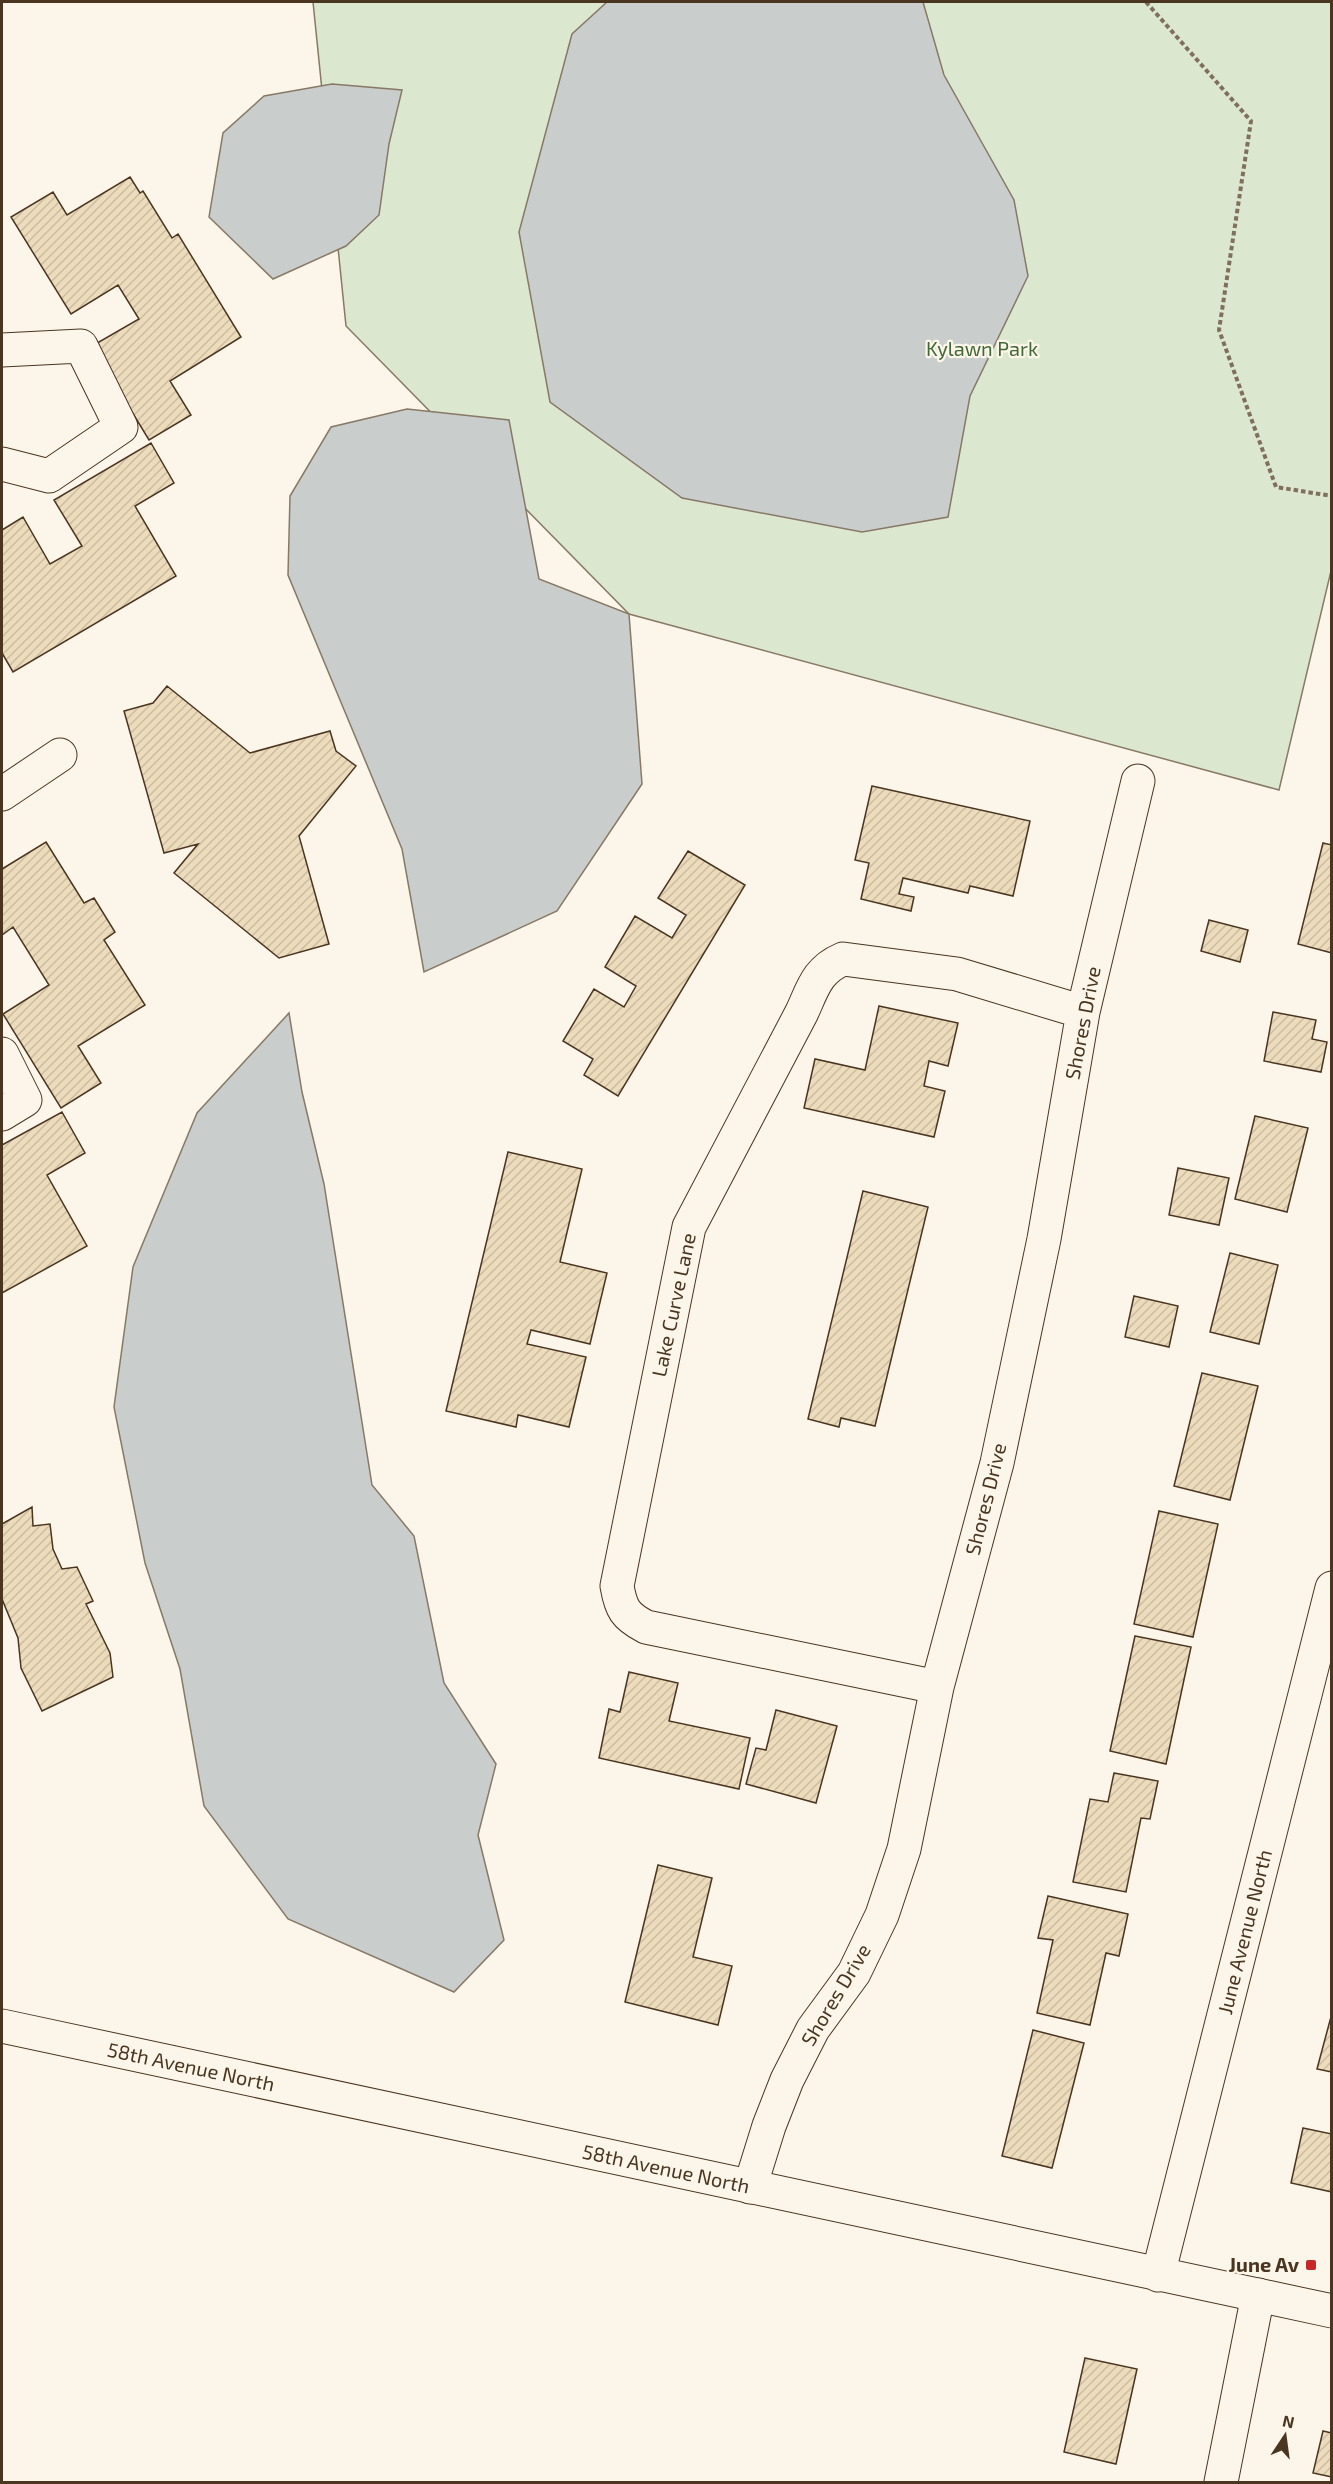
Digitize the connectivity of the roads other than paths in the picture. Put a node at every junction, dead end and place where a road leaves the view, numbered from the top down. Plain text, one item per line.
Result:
1 (2, 350) edge
2 (2, 464) edge
3 (60, 755) dead end
4 (1138, 781) dead end
5 (2, 794) edge
6 (1083, 1012) junction
7 (2, 1054) edge
8 (2, 1114) edge
9 (1332, 1588) edge
10 (937, 1687) junction
11 (2, 2026) edge
12 (750, 2187) junction
13 (1158, 2275) junction
14 (1258, 2295) junction
15 (1332, 2311) edge
16 (1221, 2482) edge

1 - 2 street
3 - 5 street
4 - 6 street, Shores Drive
6 - 10 street, Shores Drive
6 - 10 street, Lake Curve Lane
7 - 8 street
9 - 13 street, June Avenue North
10 - 12 street, Shores Drive
11 - 12 street, 58th Avenue North
12 - 13 street, 58th Avenue North
13 - 14 street, 58th Avenue North
14 - 15 street, 58th Avenue North
14 - 16 street

